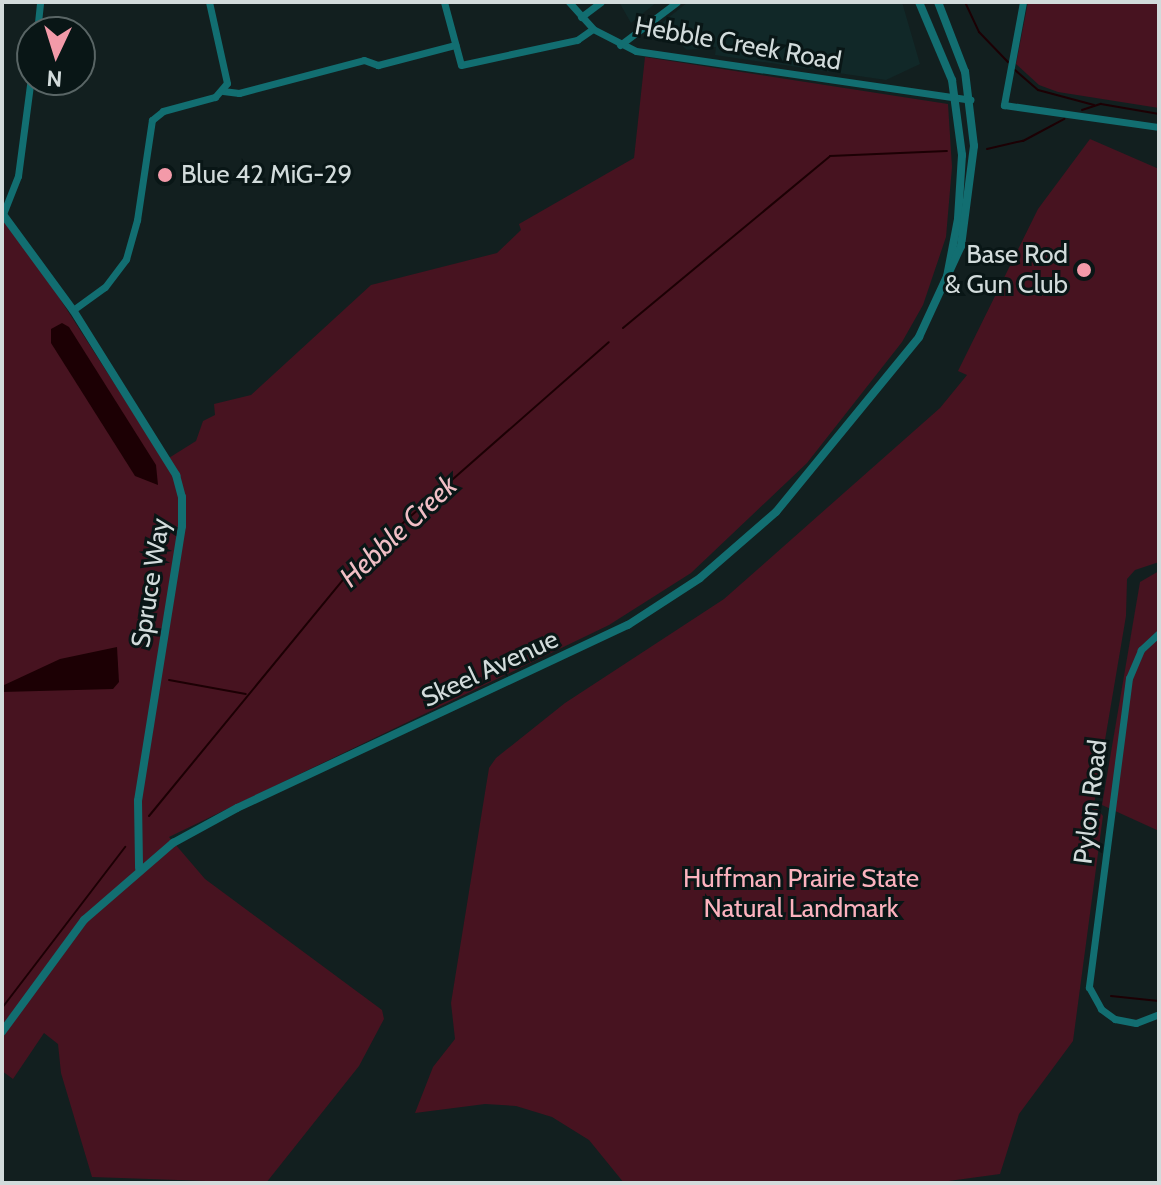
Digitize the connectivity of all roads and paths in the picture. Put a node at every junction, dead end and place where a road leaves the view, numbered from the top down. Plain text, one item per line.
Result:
1 (209, 2) edge
2 (444, 2) edge
3 (569, 2) edge
4 (601, 2) edge
5 (677, 2) edge
6 (919, 2) edge
7 (938, 2) edge
8 (1023, 2) edge
9 (581, 17) junction
10 (593, 29) junction
11 (455, 45) junction
12 (620, 45) junction
13 (223, 91) junction
14 (28, 96) edge
15 (956, 98) junction
16 (970, 100) junction
17 (1159, 127) edge
18 (2, 213) edge
19 (946, 282) junction
20 (73, 310) junction
21 (1159, 633) edge
22 (139, 868) junction
23 (1159, 1014) edge
24 (2, 1032) edge

1 - 13 street
2 - 11 street
3 - 9 street, Hebble Creek Road
4 - 9 street
5 - 12 street
6 - 15 street, Skeel Avenue
7 - 16 street, Skeel Avenue
8 - 17 street
9 - 10 street, Hebble Creek Road
10 - 11 street
10 - 12 street, Hebble Creek Road
11 - 13 street
12 - 15 street, Hebble Creek Road
13 - 20 street
14 - 18 street
15 - 16 street, Hebble Creek Road
15 - 19 street, Skeel Avenue
16 - 19 street, Skeel Avenue
18 - 20 street, Spruce Way
19 - 22 street, Skeel Avenue
20 - 22 street, Spruce Way
21 - 23 street, Pylon Road
22 - 24 street, Skeel Avenue

